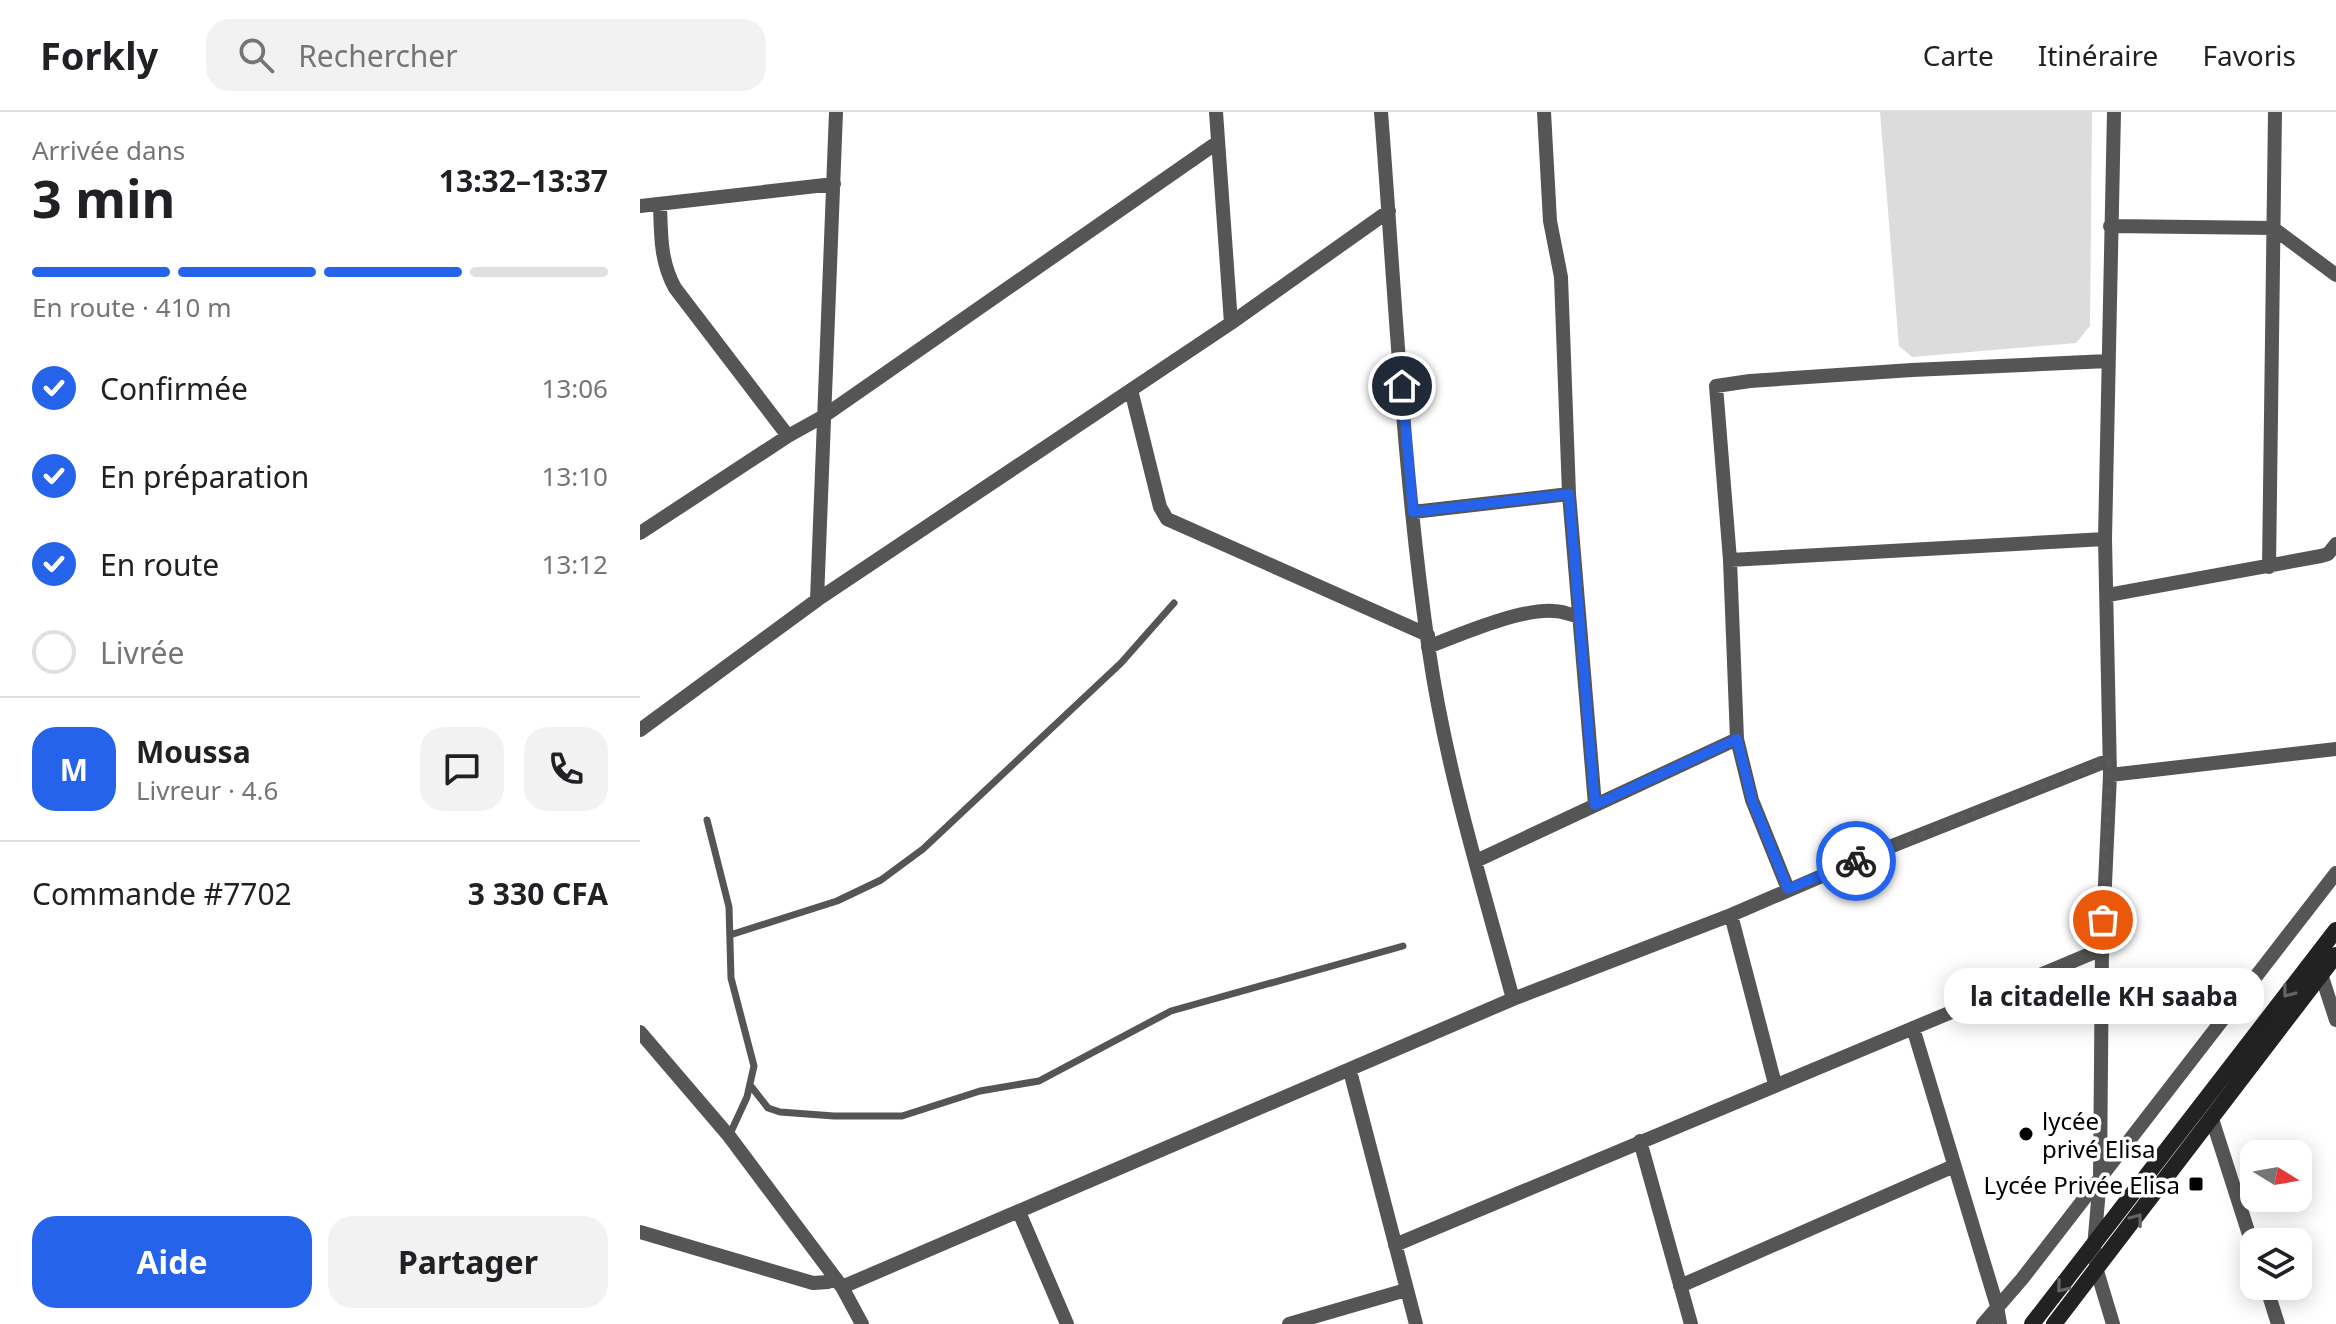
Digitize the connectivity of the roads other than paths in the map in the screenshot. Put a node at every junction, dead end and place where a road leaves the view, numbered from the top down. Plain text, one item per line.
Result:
1 (836, 112) edge
2 (1216, 112) edge
3 (1381, 112) edge
4 (1544, 112) edge
5 (2114, 112) edge
6 (2275, 112) edge
7 (1218, 142) junction
8 (834, 184) junction
9 (660, 204) junction
10 (640, 206) edge
11 (1389, 211) junction
12 (2110, 226) junction
13 (2273, 228) junction
14 (2336, 275) edge
15 (1231, 323) junction
16 (2108, 361) junction
17 (1131, 390) junction
18 (824, 416) junction
19 (788, 436) junction
20 (1569, 494) junction
21 (1413, 512) junction
22 (640, 533) edge
23 (2105, 539) junction
24 (2336, 544) edge
25 (1730, 560) junction
26 (2269, 567) junction
27 (2108, 595) junction
28 (817, 600) junction
29 (1174, 603) dead end
30 (1578, 616) junction
31 (1428, 641) junction
32 (640, 730) edge
33 (1737, 739) junction
34 (2336, 749) edge
35 (2109, 767) junction
36 (1595, 805) junction
37 (707, 820) dead end
38 (1476, 861) junction
39 (2336, 873) edge
40 (1788, 889) junction
41 (1731, 915) junction
42 (2336, 930) edge
43 (730, 935) junction
44 (1403, 946) dead end
45 (2102, 949) junction
46 (2336, 955) edge
47 (2321, 974) junction
48 (1513, 999) junction
49 (2336, 1020) edge
50 (1913, 1028) junction
51 (640, 1032) edge
52 (1350, 1071) junction
53 (1775, 1084) junction
54 (750, 1085) junction
55 (2212, 1119) junction
56 (729, 1136) junction
57 (1640, 1141) junction
58 (1954, 1166) junction
59 (2100, 1178) junction
60 (1019, 1212) junction
61 (2247, 1228) edge
62 (640, 1232) edge
63 (1395, 1245) junction
64 (2094, 1247) junction
65 (2097, 1271) junction
66 (839, 1283) junction
67 (1680, 1286) junction
68 (1406, 1290) junction
69 (2270, 1300) edge
70 (1997, 1306) junction
71 (862, 1324) edge
72 (1067, 1324) edge
73 (1289, 1324) edge
74 (1416, 1324) edge
75 (1691, 1324) edge
76 (1983, 1324) edge
77 (2000, 1324) edge
78 (2032, 1324) edge
79 (2054, 1324) edge
80 (2113, 1324) edge
81 (2278, 1324) edge

1 - 8 street
2 - 7 street
3 - 11 street
4 - 20 street
5 - 12 street
6 - 13 street
7 - 15 street
7 - 18 street
8 - 9 street
8 - 18 street
9 - 10 street
9 - 19 street
11 - 15 street
11 - 21 street
12 - 13 street
12 - 16 street
13 - 14 street
13 - 26 street
15 - 17 street
16 - 23 street
16 - 25 street
17 - 28 street
17 - 31 street
18 - 19 street
18 - 28 street
19 - 22 street
20 - 21 street
20 - 30 street
21 - 31 street
23 - 25 street
23 - 27 street
24 - 26 street
25 - 33 street
26 - 27 street
27 - 35 street
28 - 32 street
29 - 43 lane
30 - 31 street
30 - 36 street
31 - 38 street
33 - 36 street
33 - 40 street
34 - 35 street
35 - 40 street
35 - 45 street
36 - 38 street
37 - 43 lane
38 - 48 street
39 - 59 street
40 - 41 street
41 - 48 street
41 - 53 street
42 -> 64 street
43 - 54 lane
44 - 54 lane
45 - 50 street
45 - 59 street
46 - 47 street
47 - 49 street
47 - 55 street
48 - 52 street
50 - 53 street
50 - 58 street
51 - 56 street
52 - 60 street
52 - 63 street
53 - 57 street
54 - 56 lane
55 - 61 street
65 -> 55 street
56 - 66 street
57 - 63 street
57 - 67 street
58 - 67 street
58 - 70 street
59 - 64 street
59 - 70 street
60 - 66 street
60 - 72 street
62 - 66 street
63 - 68 street
64 - 65 street
64 -> 78 street
65 - 79 street
65 - 80 street
66 - 71 street
67 - 75 street
68 - 73 street
68 - 74 street
69 - 81 street
70 - 76 street
70 - 77 street

